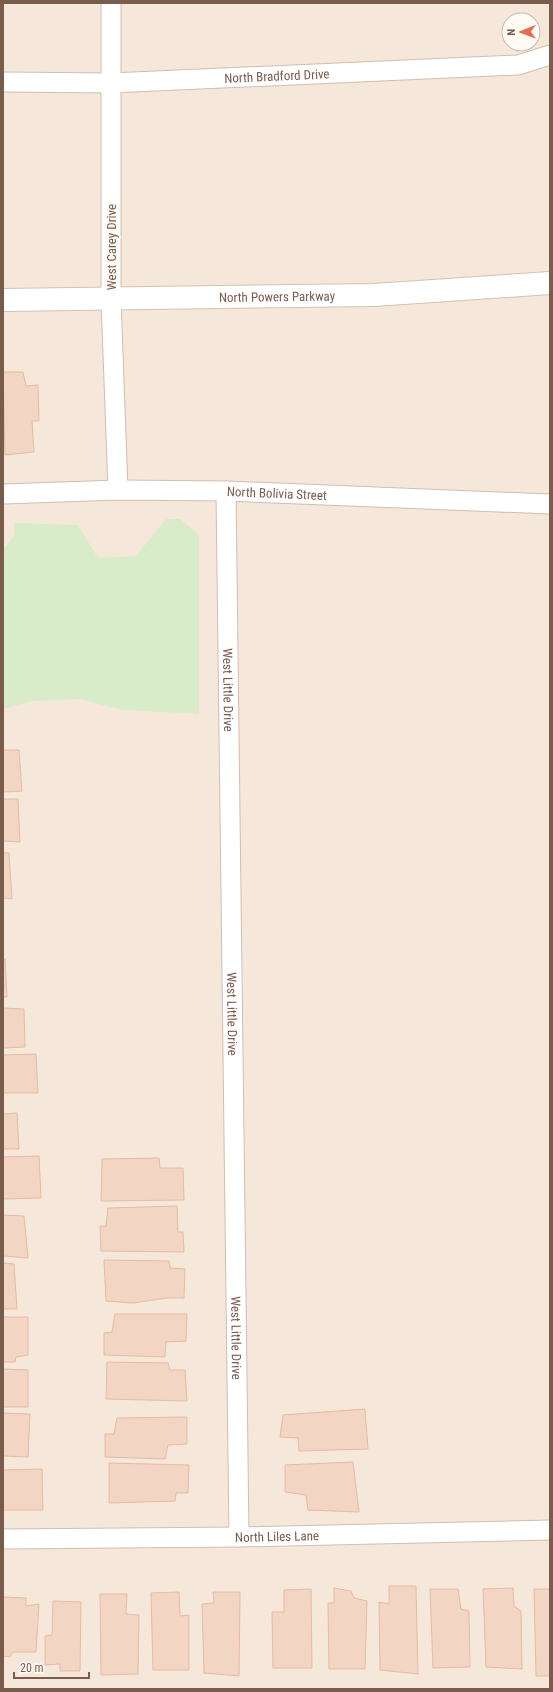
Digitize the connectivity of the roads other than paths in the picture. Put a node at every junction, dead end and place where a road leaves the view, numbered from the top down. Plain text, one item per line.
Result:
1 (111, 3) edge
2 (550, 55) edge
3 (3, 82) edge
4 (111, 83) junction
5 (550, 283) edge
6 (111, 299) junction
7 (3, 300) edge
8 (118, 490) junction
9 (226, 491) junction
10 (3, 494) edge
11 (550, 504) edge
12 (550, 1530) edge
13 (239, 1537) junction
14 (3, 1539) edge

1 - 4 street, West Carey Drive
2 - 4 street, North Bradford Drive
3 - 4 street, North Bradford Drive
4 - 6 street, West Carey Drive
5 - 6 street, North Powers Parkway
6 - 7 street, North Powers Parkway
6 - 8 street, West Carey Drive
8 - 9 street, North Bolivia Street
8 - 10 street, North Bolivia Street
9 - 11 street, North Bolivia Street
9 - 13 street, West Little Drive
12 - 13 street, North Liles Lane
13 - 14 street, North Liles Lane

